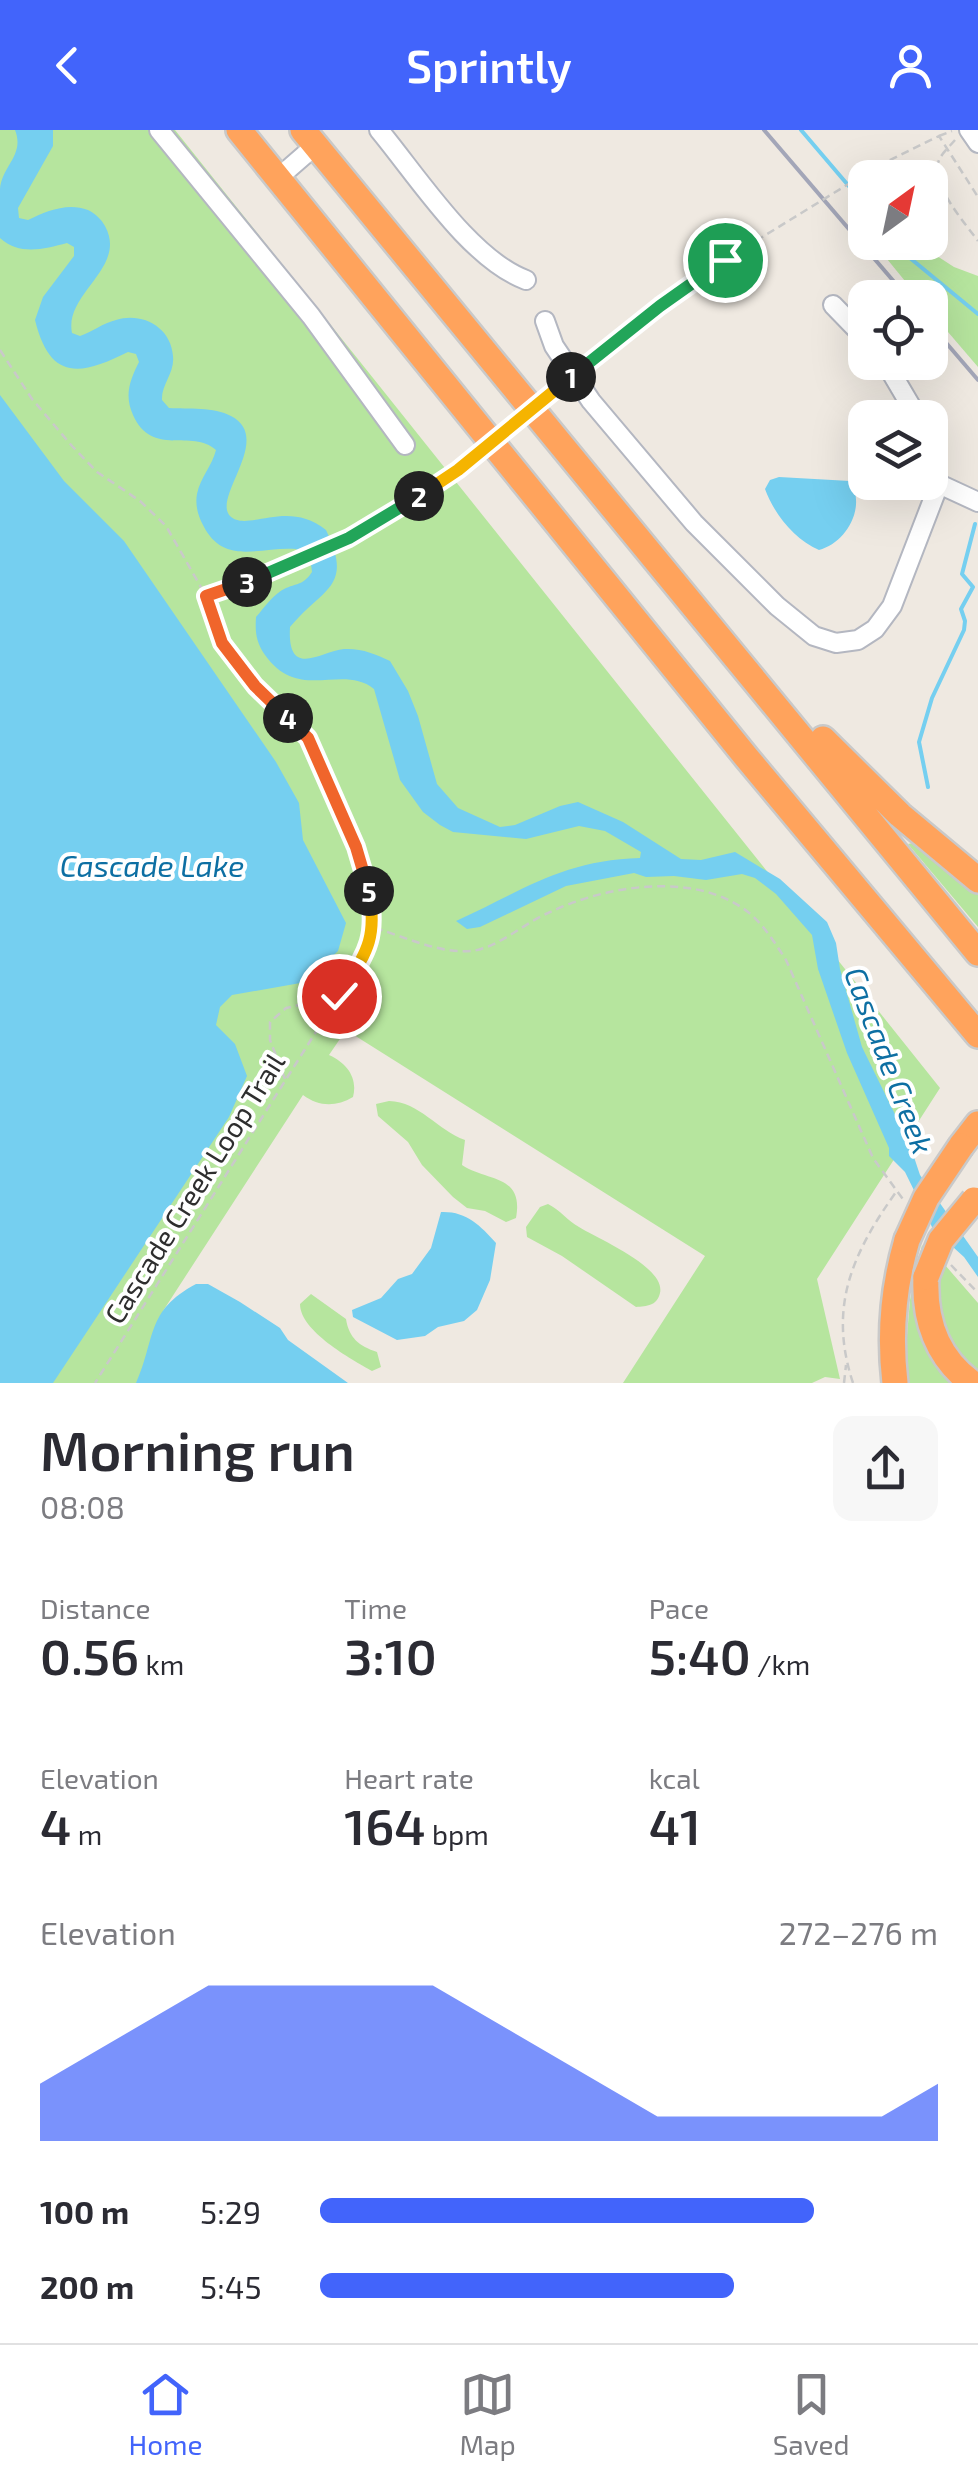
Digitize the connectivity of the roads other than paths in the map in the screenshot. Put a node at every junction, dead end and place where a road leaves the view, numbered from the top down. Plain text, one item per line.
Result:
1 (159, 130) edge
2 (239, 130) edge
3 (379, 130) edge
4 (961, 135) edge
5 (310, 138) edge
6 (978, 143) edge
7 (278, 178) junction
8 (526, 280) dead end
9 (833, 305) dead end
10 (848, 320) edge
11 (545, 321) dead end
12 (405, 445) dead end
13 (948, 488) edge
14 (933, 500) edge
15 (978, 502) edge
16 (699, 610) junction
17 (978, 880) edge
18 (978, 953) edge
19 (972, 1028) edge
20 (978, 1050) edge
21 (978, 1124) edge
22 (976, 1199) edge
23 (895, 1383) edge
24 (972, 1383) edge

1 - 12 street
2 - 7 highway
3 - 8 street
4 - 6 street
5 - 7 street
5 - 16 highway
7 - 19 highway
9 - 10 street
11 - 14 street
13 - 15 street
16 - 17 highway
16 - 18 highway
19 - 20 highway
21 - 23 highway, bridge
22 - 24 highway, bridge

